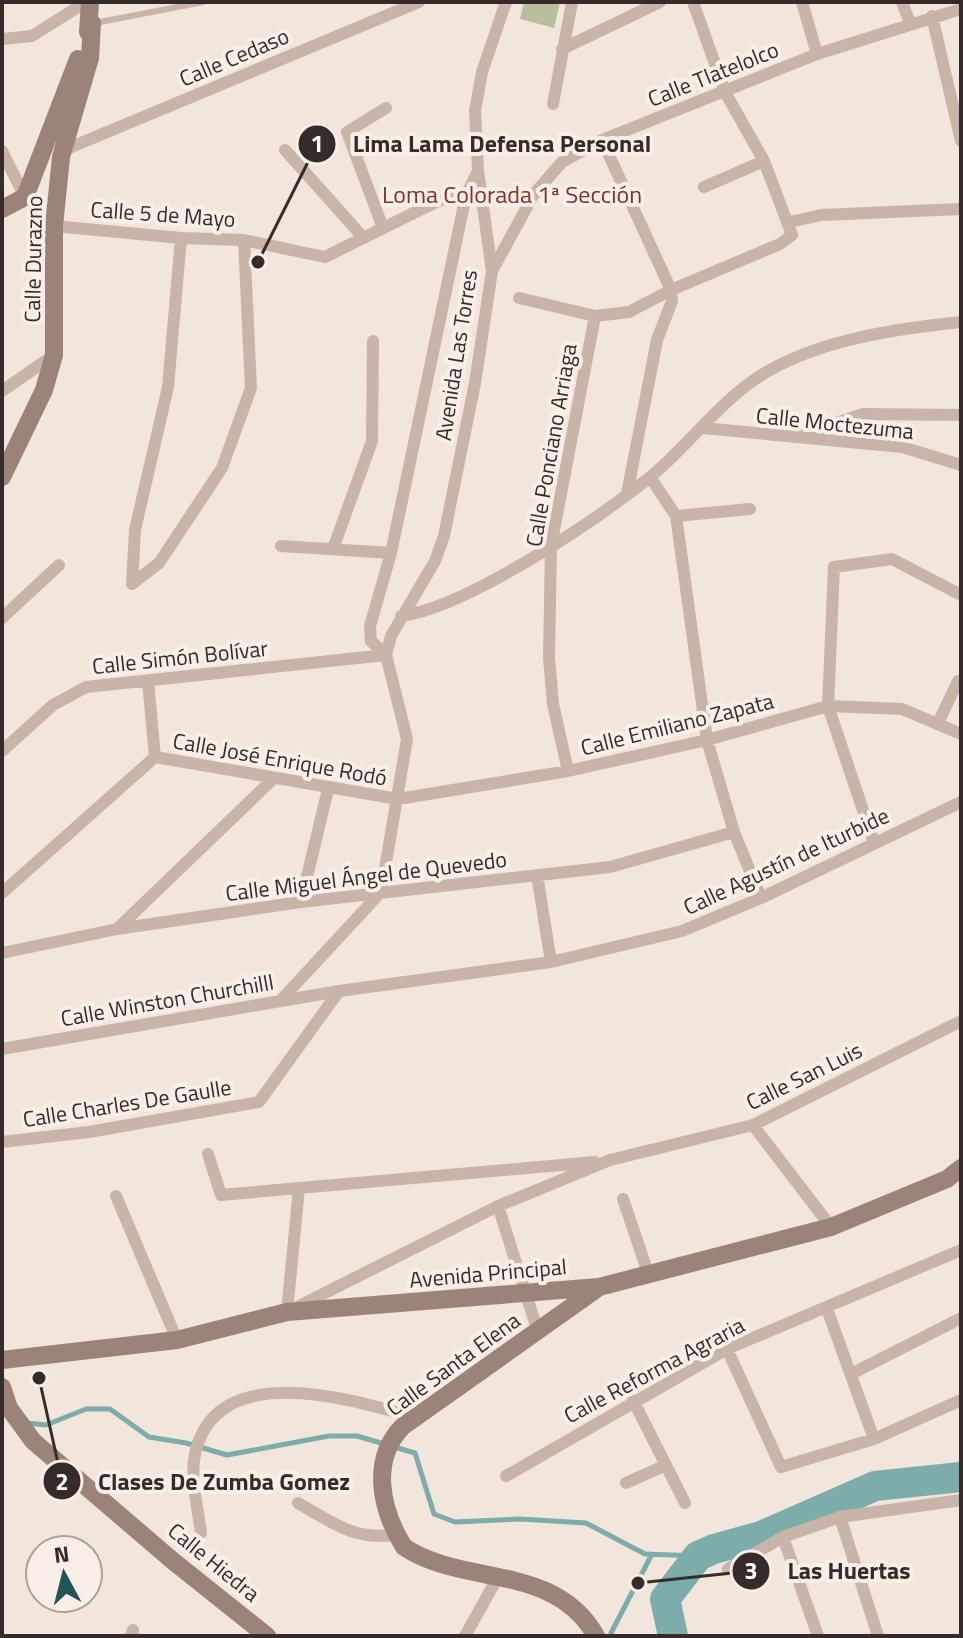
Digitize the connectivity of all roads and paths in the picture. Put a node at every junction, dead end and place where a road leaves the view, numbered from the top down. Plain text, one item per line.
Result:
1 (88, 2) edge
2 (203, 2) edge
3 (419, 2) edge
4 (506, 2) edge
5 (572, 2) edge
6 (660, 2) edge
7 (693, 2) edge
8 (802, 2) edge
9 (902, 2) edge
10 (961, 9) edge
11 (932, 16) junction
12 (92, 23) junction
13 (910, 23) junction
14 (2, 39) edge
15 (562, 49) junction
16 (817, 54) junction
17 (725, 92) junction
18 (553, 104) dead end
19 (386, 108) dead end
20 (602, 140) junction
21 (961, 141) edge
22 (64, 150) junction
23 (285, 150) dead end
24 (2, 151) edge
25 (764, 161) junction
26 (478, 171) junction
27 (704, 187) dead end
28 (466, 195) junction
29 (25, 197) junction
30 (2, 209) edge
31 (961, 209) edge
32 (54, 226) junction
33 (383, 228) junction
34 (791, 228) junction
35 (362, 236) junction
36 (181, 238) junction
37 (244, 240) junction
38 (492, 271) junction
39 (671, 290) junction
40 (519, 298) dead end
41 (595, 316) junction
42 (961, 322) edge
43 (373, 341) dead end
44 (54, 355) junction
45 (2, 391) edge
46 (961, 415) edge
47 (703, 428) junction
48 (794, 438) junction
49 (961, 465) edge
50 (2, 477) edge
51 (650, 477) junction
52 (627, 494) junction
53 (750, 509) dead end
54 (676, 516) junction
55 (281, 546) dead end
56 (551, 546) junction
57 (333, 549) junction
58 (391, 553) junction
59 (59, 565) dead end
60 (961, 595) edge
61 (401, 616) junction
62 (2, 618) edge
63 (386, 655) junction
64 (148, 681) junction
65 (958, 681) dead end
66 (828, 706) junction
67 (938, 723) junction
68 (961, 734) edge
69 (707, 740) junction
70 (2, 751) edge
71 (155, 757) junction
72 (568, 771) junction
73 (273, 779) junction
74 (328, 789) junction
75 (398, 799) junction
76 (961, 802) edge
77 (734, 832) junction
78 (874, 843) junction
79 (537, 875) junction
80 (381, 892) junction
81 (2, 893) edge
82 (761, 898) junction
83 (301, 902) junction
84 (117, 929) junction
85 (2, 953) edge
86 (551, 962) junction
87 (339, 991) junction
88 (281, 1000) junction
89 (961, 1021) edge
90 (2, 1049) edge
91 (753, 1125) junction
92 (2, 1142) edge
93 (208, 1154) dead end
94 (610, 1160) junction
95 (961, 1168) edge
96 (299, 1188) junction
97 (116, 1196) dead end
98 (623, 1199) dead end
99 (498, 1206) junction
100 (831, 1227) junction
101 (961, 1250) edge
102 (648, 1273) junction
103 (599, 1287) junction
104 (524, 1296) junction
105 (827, 1309) junction
106 (287, 1312) junction
107 (961, 1318) edge
108 (538, 1332) junction
109 (177, 1340) junction
110 (727, 1349) junction
111 (2, 1360) edge
112 (853, 1373) junction
113 (4, 1396) edge
114 (633, 1400) junction
115 (961, 1400) edge
116 (416, 1418) junction
117 (874, 1439) junction
118 (666, 1465) junction
119 (506, 1476) dead end
120 (626, 1483) dead end
121 (961, 1501) edge
122 (298, 1503) dead end
123 (685, 1503) dead end
124 (840, 1517) junction
125 (201, 1533) dead end
126 (396, 1535) junction
127 (783, 1537) junction
128 (728, 1569) dead end
129 (499, 1575) junction
130 (877, 1631) edge
131 (267, 1636) edge
132 (465, 1636) edge
133 (596, 1636) edge
134 (818, 1636) edge

1 - 12 street, Calle Durazno
1 - 14 street
2 - 12 lane
3 - 22 street, Calle Cedaso
4 - 26 street, Avenida Las Torres
5 - 15 street
6 - 15 street
7 - 17 street
8 - 16 street
9 - 13 street
10 - 11 street, Calle Tlatelolco
11 - 13 street, Calle Tlatelolco
11 - 21 street
12 - 22 street, Calle Durazno
12 - 29 street
13 - 16 street, Calle Tlatelolco
15 - 18 street
16 - 17 street, Calle Tlatelolco
17 - 20 street, Calle Tlatelolco
17 - 25 street
19 - 33 street
20 - 38 street, Calle Tlatelolco
20 - 39 street
22 - 32 street, Calle Durazno
23 - 35 street
24 - 29 street
25 - 27 street
25 - 34 street
26 - 28 street
26 - 38 street, Avenida Las Torres
28 - 33 street, Calle 5 de Mayo
28 - 58 street, Avenida Las Torres
29 - 30 street
31 - 34 street
32 - 36 street, Calle 5 de Mayo
32 - 44 street, Calle Durazno
33 - 35 street, Calle 5 de Mayo
34 - 39 street
35 - 37 street, Calle 5 de Mayo
36 - 37 street, Calle 5 de Mayo
36 - 37 street
38 - 61 street, Avenida Las Torres
39 - 41 street
39 - 52 street
40 - 41 street
41 - 56 street, Calle Ponciano Arriaga
42 - 47 street
43 - 57 street
44 - 45 street
44 - 50 street, Calle Durazno
46 - 48 street
47 - 48 street, Calle Moctezuma
47 - 51 street
48 - 49 street, Calle Moctezuma
51 - 52 street
51 - 54 street
52 - 56 street
53 - 54 street
54 - 69 street
55 - 57 street
56 - 61 street
56 - 72 street, Calle Ponciano Arriaga
57 - 58 street
58 - 63 street, Avenida Las Torres
59 - 62 street
60 - 66 street
61 - 63 street, Avenida Las Torres
63 - 64 street, Calle Simón Bolívar
63 - 75 street, Avenida Las Torres
64 - 70 street, Calle Simón Bolívar
64 - 71 street
65 - 67 street
66 - 67 street, Calle Emiliano Zapata
66 - 69 street, Calle Emiliano Zapata
66 - 78 street
67 - 68 street, Calle Emiliano Zapata
69 - 72 street, Calle Emiliano Zapata
69 - 77 street
71 - 73 street, Calle José Enrique Rodó
71 - 81 street
72 - 75 street, Calle Emiliano Zapata
73 - 74 street, Calle José Enrique Rodó
73 - 84 street
74 - 75 street, Calle José Enrique Rodó
74 - 83 street
75 - 80 street, Avenida Las Torres
76 - 78 street, Calle Agustín de Iturbide
77 - 79 street, Calle Miguel Ángel de Quevedo
77 - 82 street
78 - 82 street, Calle Agustín de Iturbide
79 - 80 street, Calle Miguel Ángel de Quevedo
79 - 86 street
80 - 83 street, Calle Miguel Ángel de Quevedo
80 - 88 street
82 - 86 street, Calle Agustín de Iturbide
83 - 84 street, Calle Miguel Ángel de Quevedo
84 - 85 street, Calle Miguel Ángel de Quevedo
86 - 87 street, Calle Agustín de Iturbide
87 - 88 street, Calle Winston Churchilll
87 - 92 street, Calle Charles De Gaulle
88 - 90 street, Calle Winston Churchilll
89 - 91 street, Calle San Luis
91 - 94 street, Calle San Luis
91 - 100 street
93 - 96 street, Calle San Luis
94 - 96 street, Calle San Luis
94 - 99 street, Calle San Luis
95 - 100 street, Avenida Principal
96 - 106 street
97 - 109 street
98 - 102 street
99 - 104 street
99 - 106 street, Calle San Luis
100 - 102 street, Avenida Principal
101 - 105 street, Calle Reforma Agraria
102 - 103 street, Avenida Principal
103 - 104 street, Avenida Principal
103 - 108 street, Calle Santa Elena
104 - 106 street, Avenida Principal
104 - 108 street
105 - 110 street, Calle Reforma Agraria
105 - 112 street
106 - 109 street, Avenida Principal
107 - 112 street
108 - 116 street, Calle Santa Elena
109 - 111 street, Avenida Principal
110 - 114 street, Calle Reforma Agraria
110 - 117 street
112 - 117 street
113 - 131 street, Calle Hiedra
114 - 118 street
114 - 119 street, Calle Reforma Agraria
115 - 117 street
116 - 125 street
116 - 126 street, Calle Santa Elena
118 - 120 street
118 - 123 street
121 - 124 street
122 - 126 street
124 - 127 street
124 - 130 street
126 - 129 street
127 - 128 street
127 - 134 street
129 - 132 street
129 - 133 street

